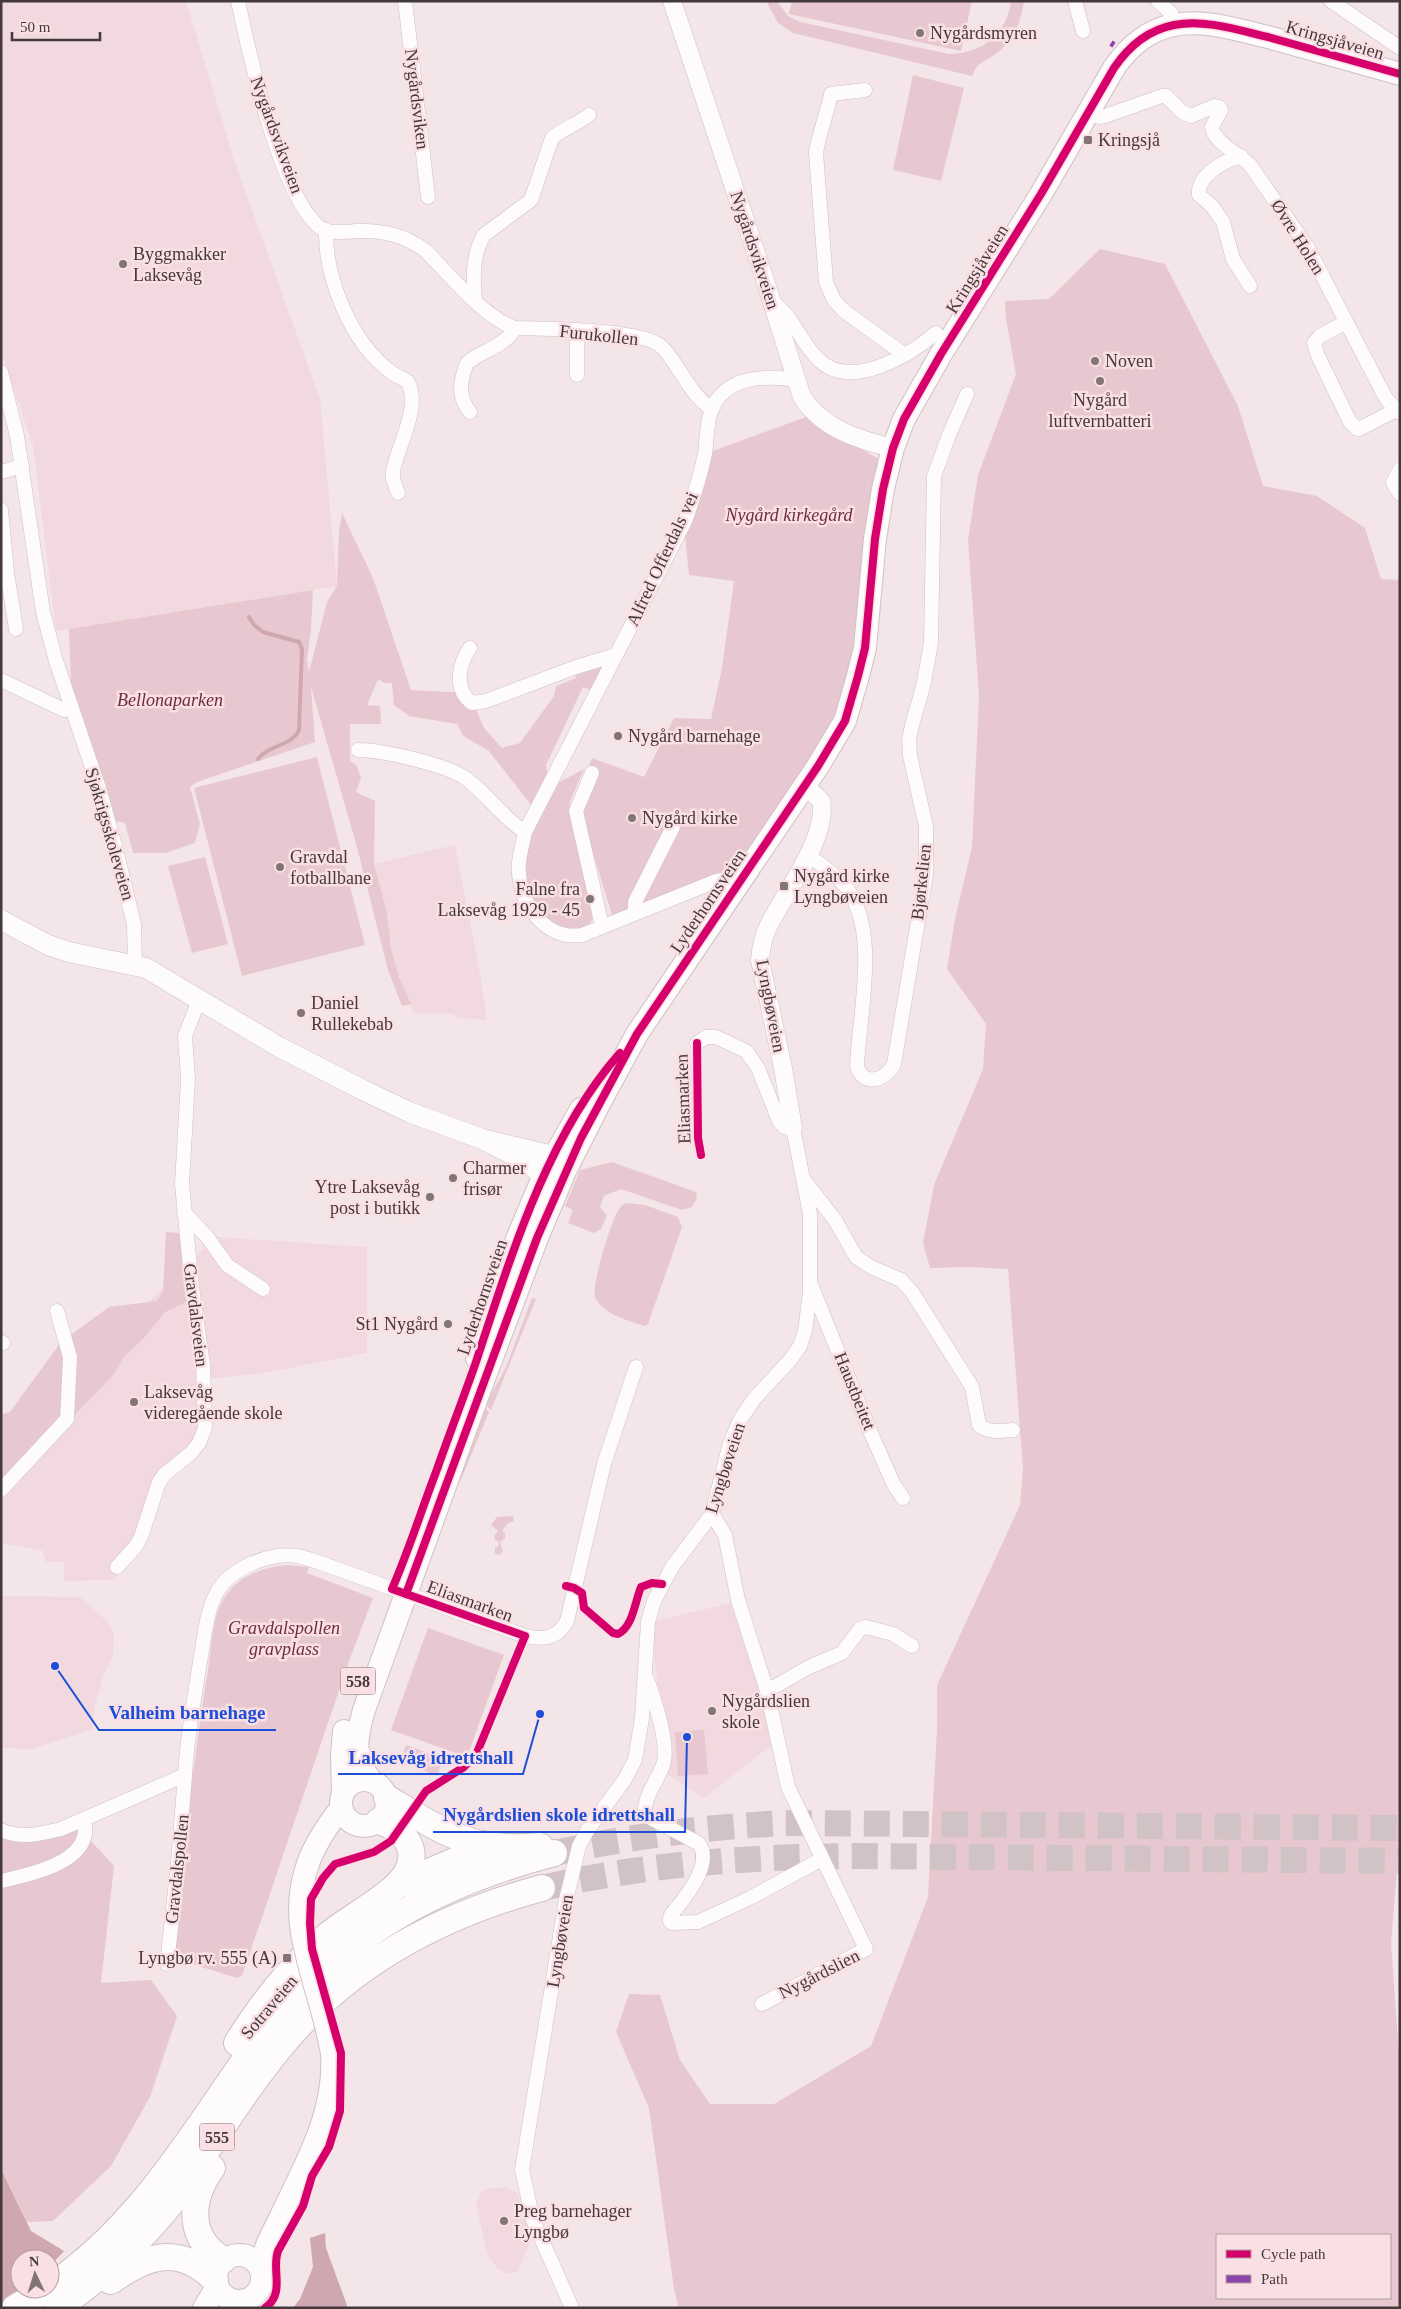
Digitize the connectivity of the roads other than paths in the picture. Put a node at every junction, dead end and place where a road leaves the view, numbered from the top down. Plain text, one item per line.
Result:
1 (238, 1) edge
2 (405, 1) edge
3 (672, 1) edge
4 (1075, 1) edge
5 (1158, 1) edge
6 (1331, 1) edge
7 (1174, 25) junction
8 (1083, 31) dead end
9 (1400, 48) edge
10 (1400, 74) edge
11 (865, 90) dead end
12 (1088, 112) junction
13 (589, 115) dead end
14 (1242, 156) junction
15 (428, 197) dead end
16 (326, 230) junction
17 (1250, 286) dead end
18 (475, 300) junction
19 (771, 300) junction
20 (1346, 322) junction
21 (515, 328) junction
22 (577, 331) junction
23 (936, 333) dead end
24 (905, 355) junction
25 (1, 372) edge
26 (576, 375) dead end
27 (796, 380) junction
28 (967, 394) dead end
29 (712, 409) junction
30 (470, 412) dead end
31 (1398, 412) edge
32 (893, 448) junction
33 (22, 466) junction
34 (1400, 469) edge
35 (1, 472) edge
36 (398, 493) dead end
37 (1400, 494) edge
38 (1, 510) edge
39 (16, 630) dead end
40 (470, 648) dead end
41 (616, 655) junction
42 (1, 680) edge
43 (71, 707) junction
44 (358, 750) dead end
45 (592, 773) dead end
46 (805, 785) junction
47 (673, 827) dead end
48 (525, 832) junction
49 (808, 855) junction
50 (743, 875) junction
51 (635, 912) junction
52 (1, 920) edge
53 (602, 926) junction
54 (136, 964) junction
55 (199, 1000) junction
56 (696, 1043) dead end
57 (793, 1128) junction
58 (554, 1168) junction
59 (804, 1179) junction
60 (184, 1212) junction
61 (810, 1281) junction
62 (263, 1289) dead end
63 (57, 1312) dead end
64 (636, 1367) dead end
65 (1013, 1430) dead end
66 (1, 1490) edge
67 (903, 1498) dead end
68 (712, 1514) junction
69 (117, 1567) dead end
70 (399, 1591) junction
71 (912, 1646) dead end
72 (644, 1668) junction
73 (767, 1691) junction
74 (185, 1775) junction
75 (342, 1800) junction
76 (373, 1806) junction
77 (84, 1820) junction
78 (1, 1830) edge
79 (490, 1846) junction
80 (314, 1848) junction
81 (822, 1859) junction
82 (1, 1881) edge
83 (396, 1886) junction
84 (542, 1888) tunnel mouth
85 (373, 1962) junction
86 (167, 1964) dead end
87 (762, 2004) dead end
88 (159, 2183) junction
89 (295, 2186) junction
90 (223, 2270) junction
91 (262, 2272) junction
92 (60, 2279) edge
93 (31, 2299) edge
94 (234, 2304) edge
95 (16, 2308) edge
96 (57, 2308) edge
97 (74, 2308) edge
98 (204, 2308) edge
99 (572, 2308) edge

1 - 16 street, Nygårdsvikveien
2 - 15 street, Nygårdsviken
3 - 19 street, Nygårdsvikveien
4 - 8 street
5 - 7 street
6 - 9 street
7 - 10 main road, Kringsjåveien / 558
7 - 12 main road, Kringsjåveien / 558
11 - 24 street
12 - 14 street, Øvre Holen
12 - 32 main road, Kringsjåveien / 558
13 - 18 street
14 - 17 street
14 - 20 street, Øvre Holen
16 - 18 street, Furukollen
16 - 36 street
18 - 21 street, Furukollen
19 - 24 street
19 - 27 street, Nygårdsvikveien
20 - 31 street, Øvre Holen
20 - 31 street, Øvre Holen
21 - 22 street, Furukollen
21 - 30 street
22 - 26 street
22 - 29 street, Furukollen
23 - 24 street
25 - 33 street, Sjøkrigsskoleveien
27 - 29 street, Alfred Offerdals vei
27 - 32 street, Nygårdsvikveien
28 - 49 street, Bjørkelien
29 - 41 street, Alfred Offerdals vei
32 - 46 main road, Kringsjåveien / 558
33 - 35 street
33 - 43 street, Sjøkrigsskoleveien
34 - 37 street
38 - 39 street
40 - 41 street
41 - 48 street, Alfred Offerdals vei
42 - 43 street
43 - 54 street, Sjøkrigsskoleveien
44 - 48 street
45 - 53 street
46 - 49 street, Lyngbøveien
46 - 50 main road, Lyderhornsveien / 558
47 - 51 street
48 - 53 street, Alfred Offerdals vei
49 - 57 street, Lyngbøveien
50 - 51 street, Alfred Offerdals vei
50 - 58 main road, Lyderhornsveien / 558
51 - 53 street, Alfred Offerdals vei
52 - 54 main road
54 - 55 main road
55 - 58 main road
55 - 60 street, Gravdalsveien
56 - 57 street, Lyngbøveien
57 - 59 street, Lyngbøveien
58 - 70 main road, Lyderhornsveien / 558
59 - 61 street, Lyngbøveien
59 - 65 street, Lyngbøveien
60 - 62 street, Gravdalsveien
60 - 69 street, Gravdalsveien
61 - 67 street, Haustbeitet
61 - 68 street, Lyngbøveien
63 - 66 street
64 - 70 street, Eliasmarken
68 - 72 street, Lyngbøveien
68 - 73 street, Nygårdslien
70 - 74 street, Gravdalspollen
70 - 75 main road, Lyderhornsveien / 558
70 - 76 main road, Lyderhornsveien / 558
71 - 73 street
72 - 81 street
72 - 99 street, Lyngbøveien
73 - 81 street, Nygårdslien
74 - 77 street
74 - 86 street, Gravdalspollen
75 - 76 main road
75 - 76 main road
75 - 80 main road
76 - 79 highway, 555
76 - 80 main road
76 - 83 highway, 555
77 - 78 street
77 - 82 street
79 - 83 highway, 555
79 - 88 highway, Sotraveien / 555
80 - 89 main road, bridge
81 - 87 street, Nygårdslien
83 - 88 highway, 555
84 - 85 highway, Sotraveien / 555
85 - 90 highway, 555
85 - 96 highway, Sotraveien / 555
88 - 92 highway, Sotraveien / 555
89 - 90 main road
89 - 91 main road
90 - 91 main road
90 - 94 main road
90 - 97 highway
90 - 98 main road
91 - 94 main road
93 - 95 highway

